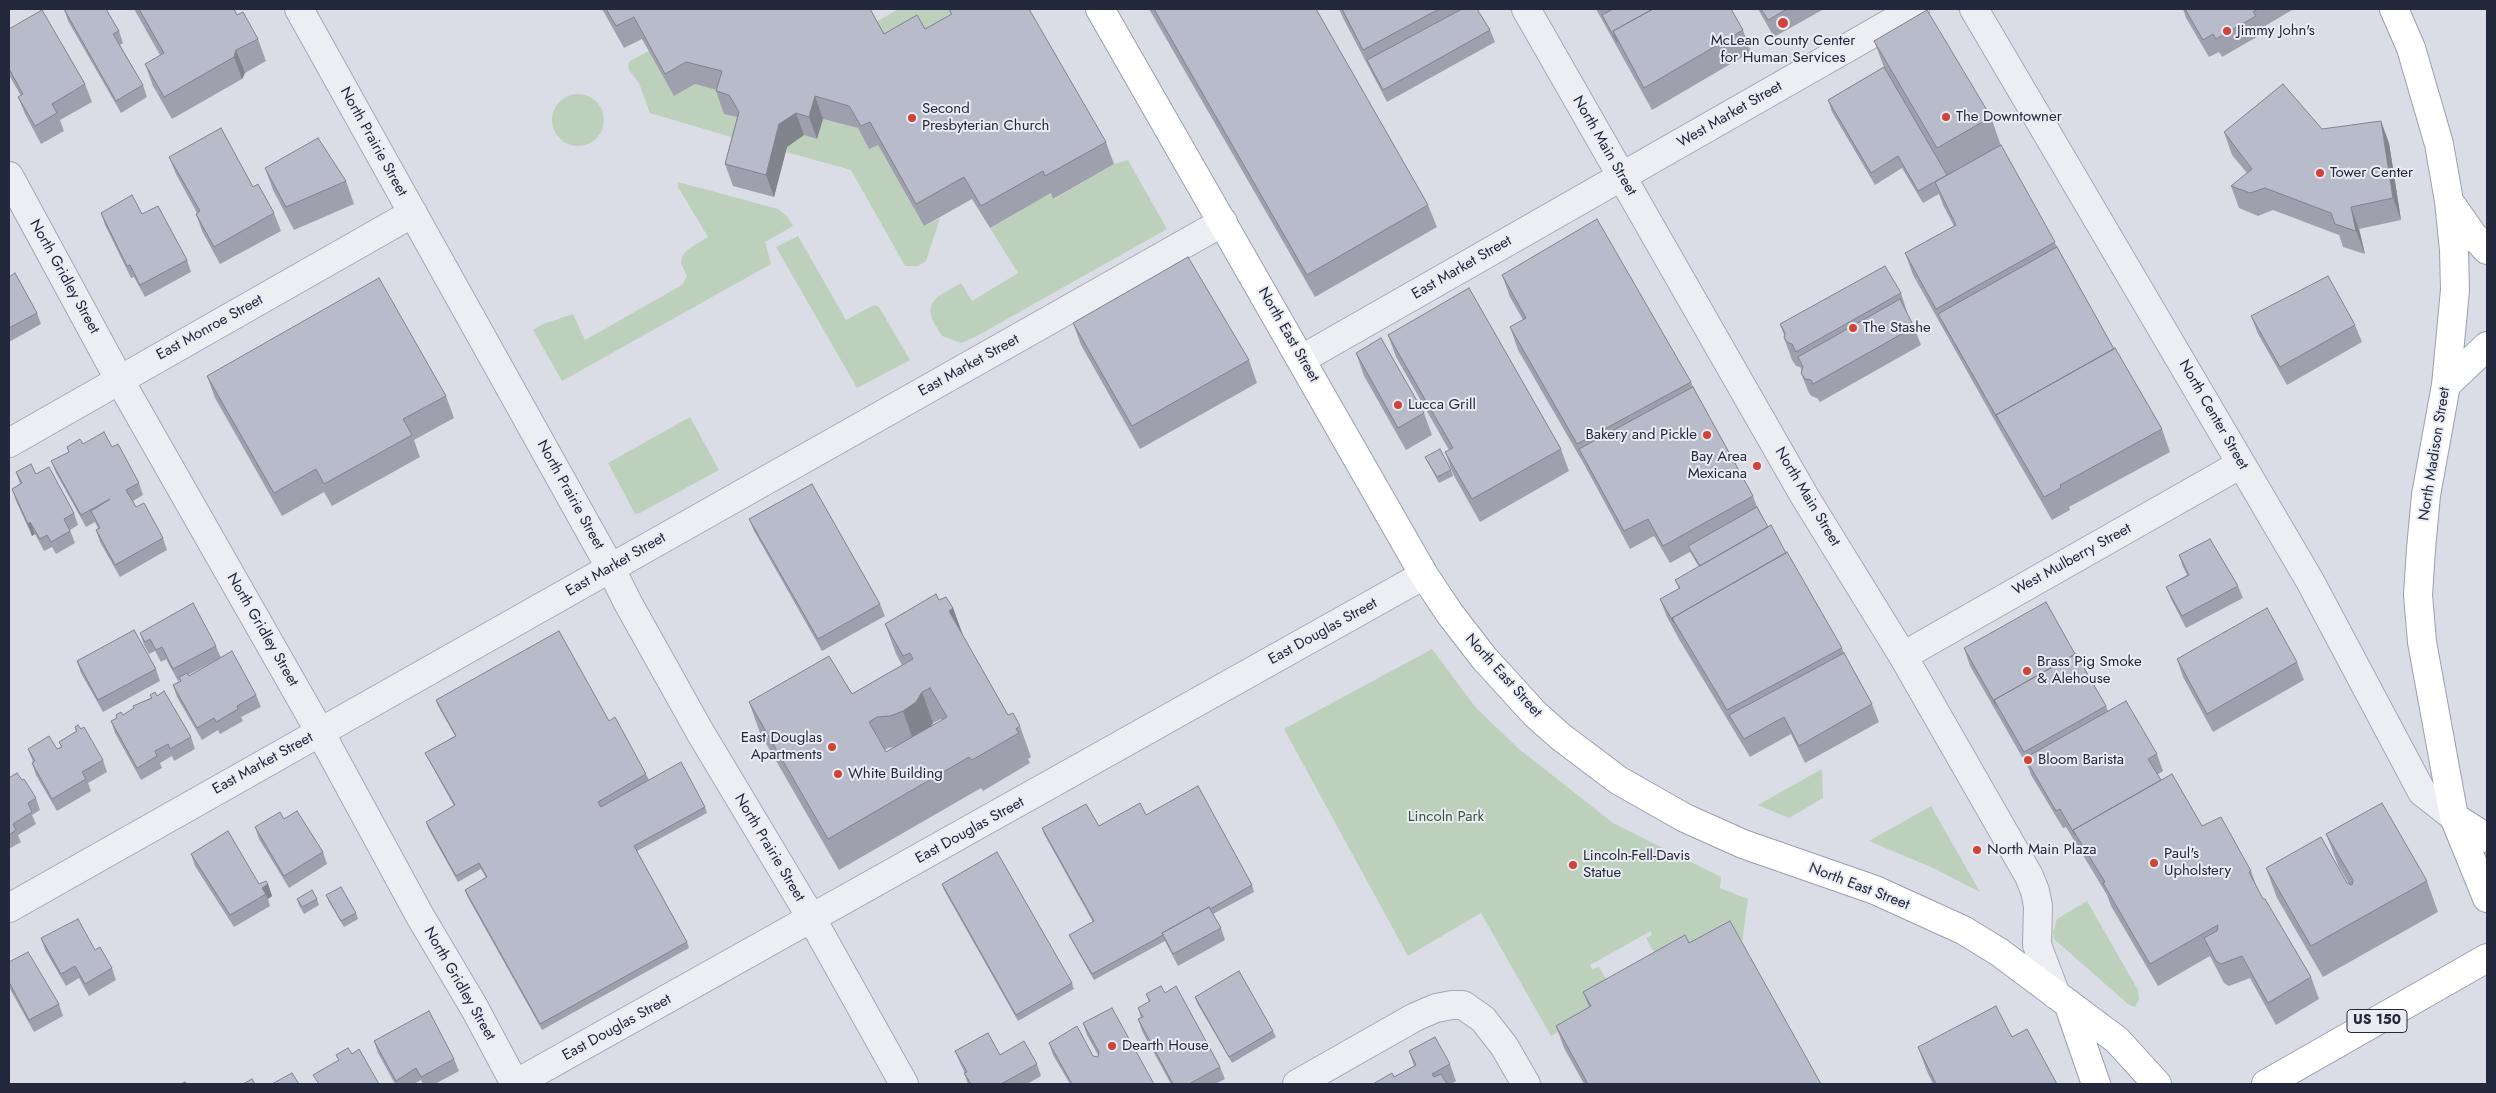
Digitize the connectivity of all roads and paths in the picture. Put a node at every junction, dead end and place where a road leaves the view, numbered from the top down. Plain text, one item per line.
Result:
1 (299, 9) edge
2 (1100, 9) edge
3 (1526, 9) edge
4 (1915, 9) edge
5 (1974, 9) edge
6 (2394, 9) edge
7 (9, 176) edge
8 (1622, 177) junction
9 (2449, 201) junction
10 (413, 213) junction
11 (1224, 222) junction
12 (2487, 250) edge
13 (2487, 346) edge
14 (1302, 359) junction
15 (119, 379) junction
16 (2446, 385) junction
17 (9, 443) edge
18 (2241, 464) junction
19 (611, 569) junction
20 (1424, 575) junction
21 (1903, 656) junction
22 (320, 732) junction
23 (2454, 817) junction
24 (2487, 838) edge
25 (2487, 898) edge
26 (9, 908) edge
27 (812, 919) junction
28 (2487, 958) edge
29 (2062, 999) junction
30 (515, 1084) edge
31 (904, 1084) edge
32 (1297, 1084) edge
33 (1526, 1084) edge
34 (2096, 1084) edge
35 (2157, 1084) edge
36 (2266, 1084) edge

1 - 10 street, North Prairie Street
2 - 11 main road, North East Street
3 - 8 street, North Main Street
4 - 8 street, West Market Street
5 - 18 street, North Center Street
6 - 9 main road, North Madison Street
7 - 15 street, North Gridley Street
8 - 14 street, East Market Street
8 - 21 street, North Main Street
9 - 12 main road
9 - 16 main road, North Madison Street
10 - 15 street, East Monroe Street
10 - 19 street, North Prairie Street
11 - 14 main road, North East Street
11 - 19 street, East Market Street
13 - 16 main road
14 - 20 main road, North East Street
15 - 17 street, East Monroe Street
15 - 22 street, North Gridley Street
16 - 23 main road, North Madison Street
18 - 21 street, West Mulberry Street
18 - 23 street, North Center Street
19 - 22 street, East Market Street
19 - 27 street, North Prairie Street
20 - 27 street, East Douglas Street
20 - 29 main road, North East Street
21 - 29 street, North Main Street
22 - 26 street, East Market Street
22 - 30 street, North Gridley Street
23 - 24 main road
23 - 25 main road, North Madison Street
27 - 30 street, East Douglas Street
27 - 31 street, North Prairie Street
28 - 36 main road, US 150
29 - 34 main road
29 - 35 main road, North East Street
32 - 33 street

